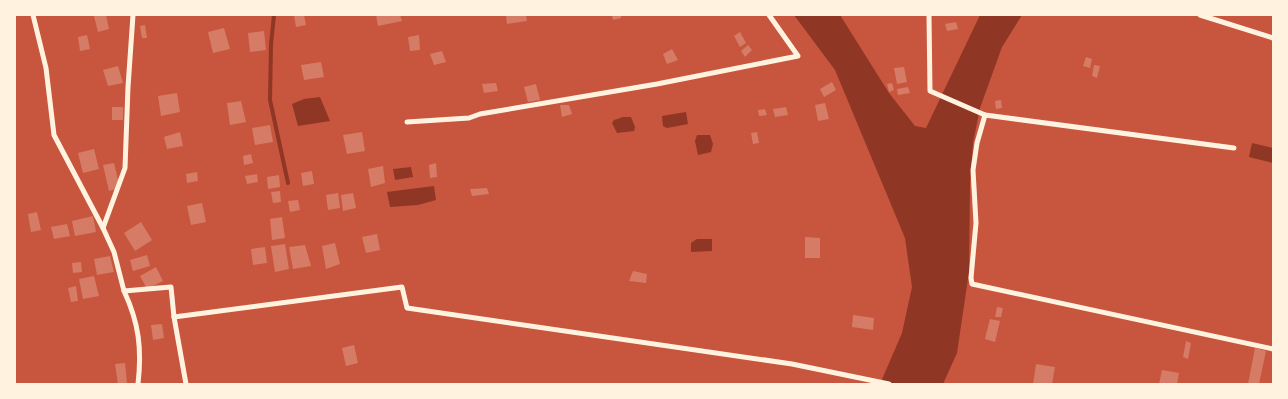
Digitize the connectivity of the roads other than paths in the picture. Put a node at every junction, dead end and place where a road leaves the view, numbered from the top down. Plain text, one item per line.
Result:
1 (33, 15) edge
2 (133, 15) edge
3 (769, 15) edge
4 (929, 15) edge
5 (1200, 15) edge
6 (1273, 38) edge
7 (983, 114) junction
8 (407, 122) dead end
9 (1234, 148) dead end
10 (103, 228) junction
11 (124, 291) junction
12 (174, 317) junction
13 (1273, 350) edge
14 (138, 384) edge
15 (186, 384) edge
16 (889, 384) edge

1 - 10 street
2 - 10 street
3 - 8 street
4 - 7 street
5 - 6 street
7 - 9 street
7 - 13 street
10 - 11 street
11 - 12 street
11 - 14 street
12 - 15 street
12 - 16 street

